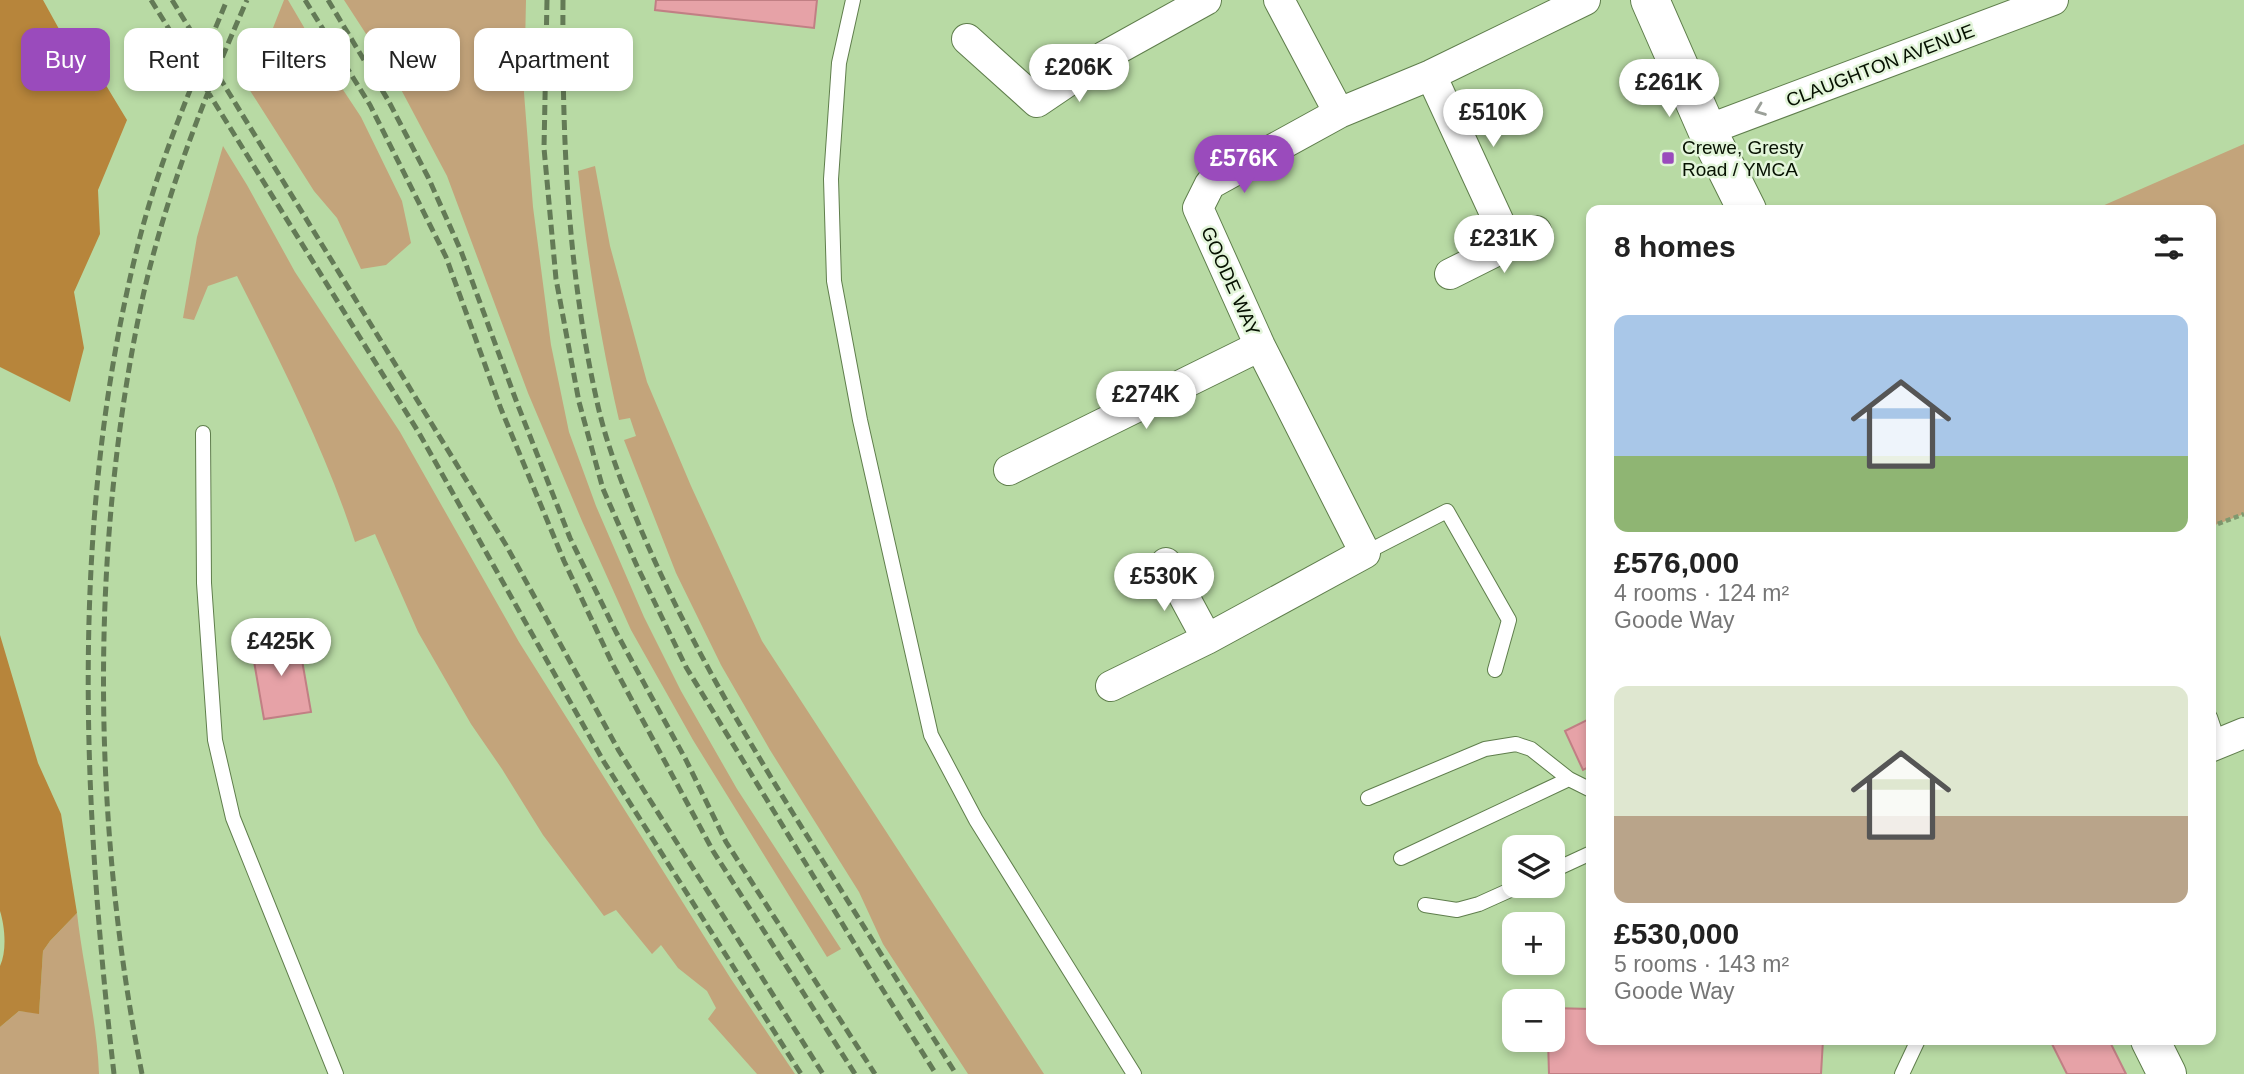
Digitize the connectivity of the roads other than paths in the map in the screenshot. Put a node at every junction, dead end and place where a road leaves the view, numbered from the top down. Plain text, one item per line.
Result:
1 (853, 0) edge
2 (1206, 0) edge
3 (1279, 0) edge
4 (1586, 0) edge
5 (1650, 0) edge
6 (2053, 0) edge
7 (967, 39) dead end
8 (1431, 75) junction
9 (1339, 113) junction
10 (1707, 130) junction
11 (1744, 205) edge
12 (1536, 231) dead end
13 (1509, 244) junction
14 (1451, 274) dead end
15 (1260, 346) junction
16 (202, 433) dead end
17 (1009, 470) dead end
18 (1365, 553) junction
19 (1166, 563) dead end
20 (1207, 639) junction
21 (1496, 670) dead end
22 (1111, 687) dead end
23 (1569, 779) junction
24 (1586, 788) edge
25 (1368, 798) dead end
26 (1586, 855) edge
27 (1401, 858) dead end
28 (1565, 865) edge
29 (1502, 894) edge
30 (1425, 905) dead end
31 (1916, 1045) edge
32 (2153, 1045) edge
33 (335, 1074) edge
34 (1134, 1074) edge
35 (1902, 1074) edge
36 (2168, 1074) edge

1 - 34 lane
2 - 7 street
3 - 9 street
4 - 8 street, GOODE WAY
5 - 10 main road
6 -> 10 street, CLAUGHTON AVENUE
8 - 9 street, GOODE WAY
8 - 13 street
9 - 15 street, GOODE WAY
10 - 11 main road
12 - 13 street
13 - 14 street
15 - 17 street
15 - 18 street, GOODE WAY
16 - 33 lane
18 - 20 street
18 - 21 lane
19 - 20 street
20 - 22 street
23 - 24 lane
23 - 25 lane
23 - 27 lane
26 - 28 lane
29 - 30 lane
31 - 35 lane
32 - 36 main road

